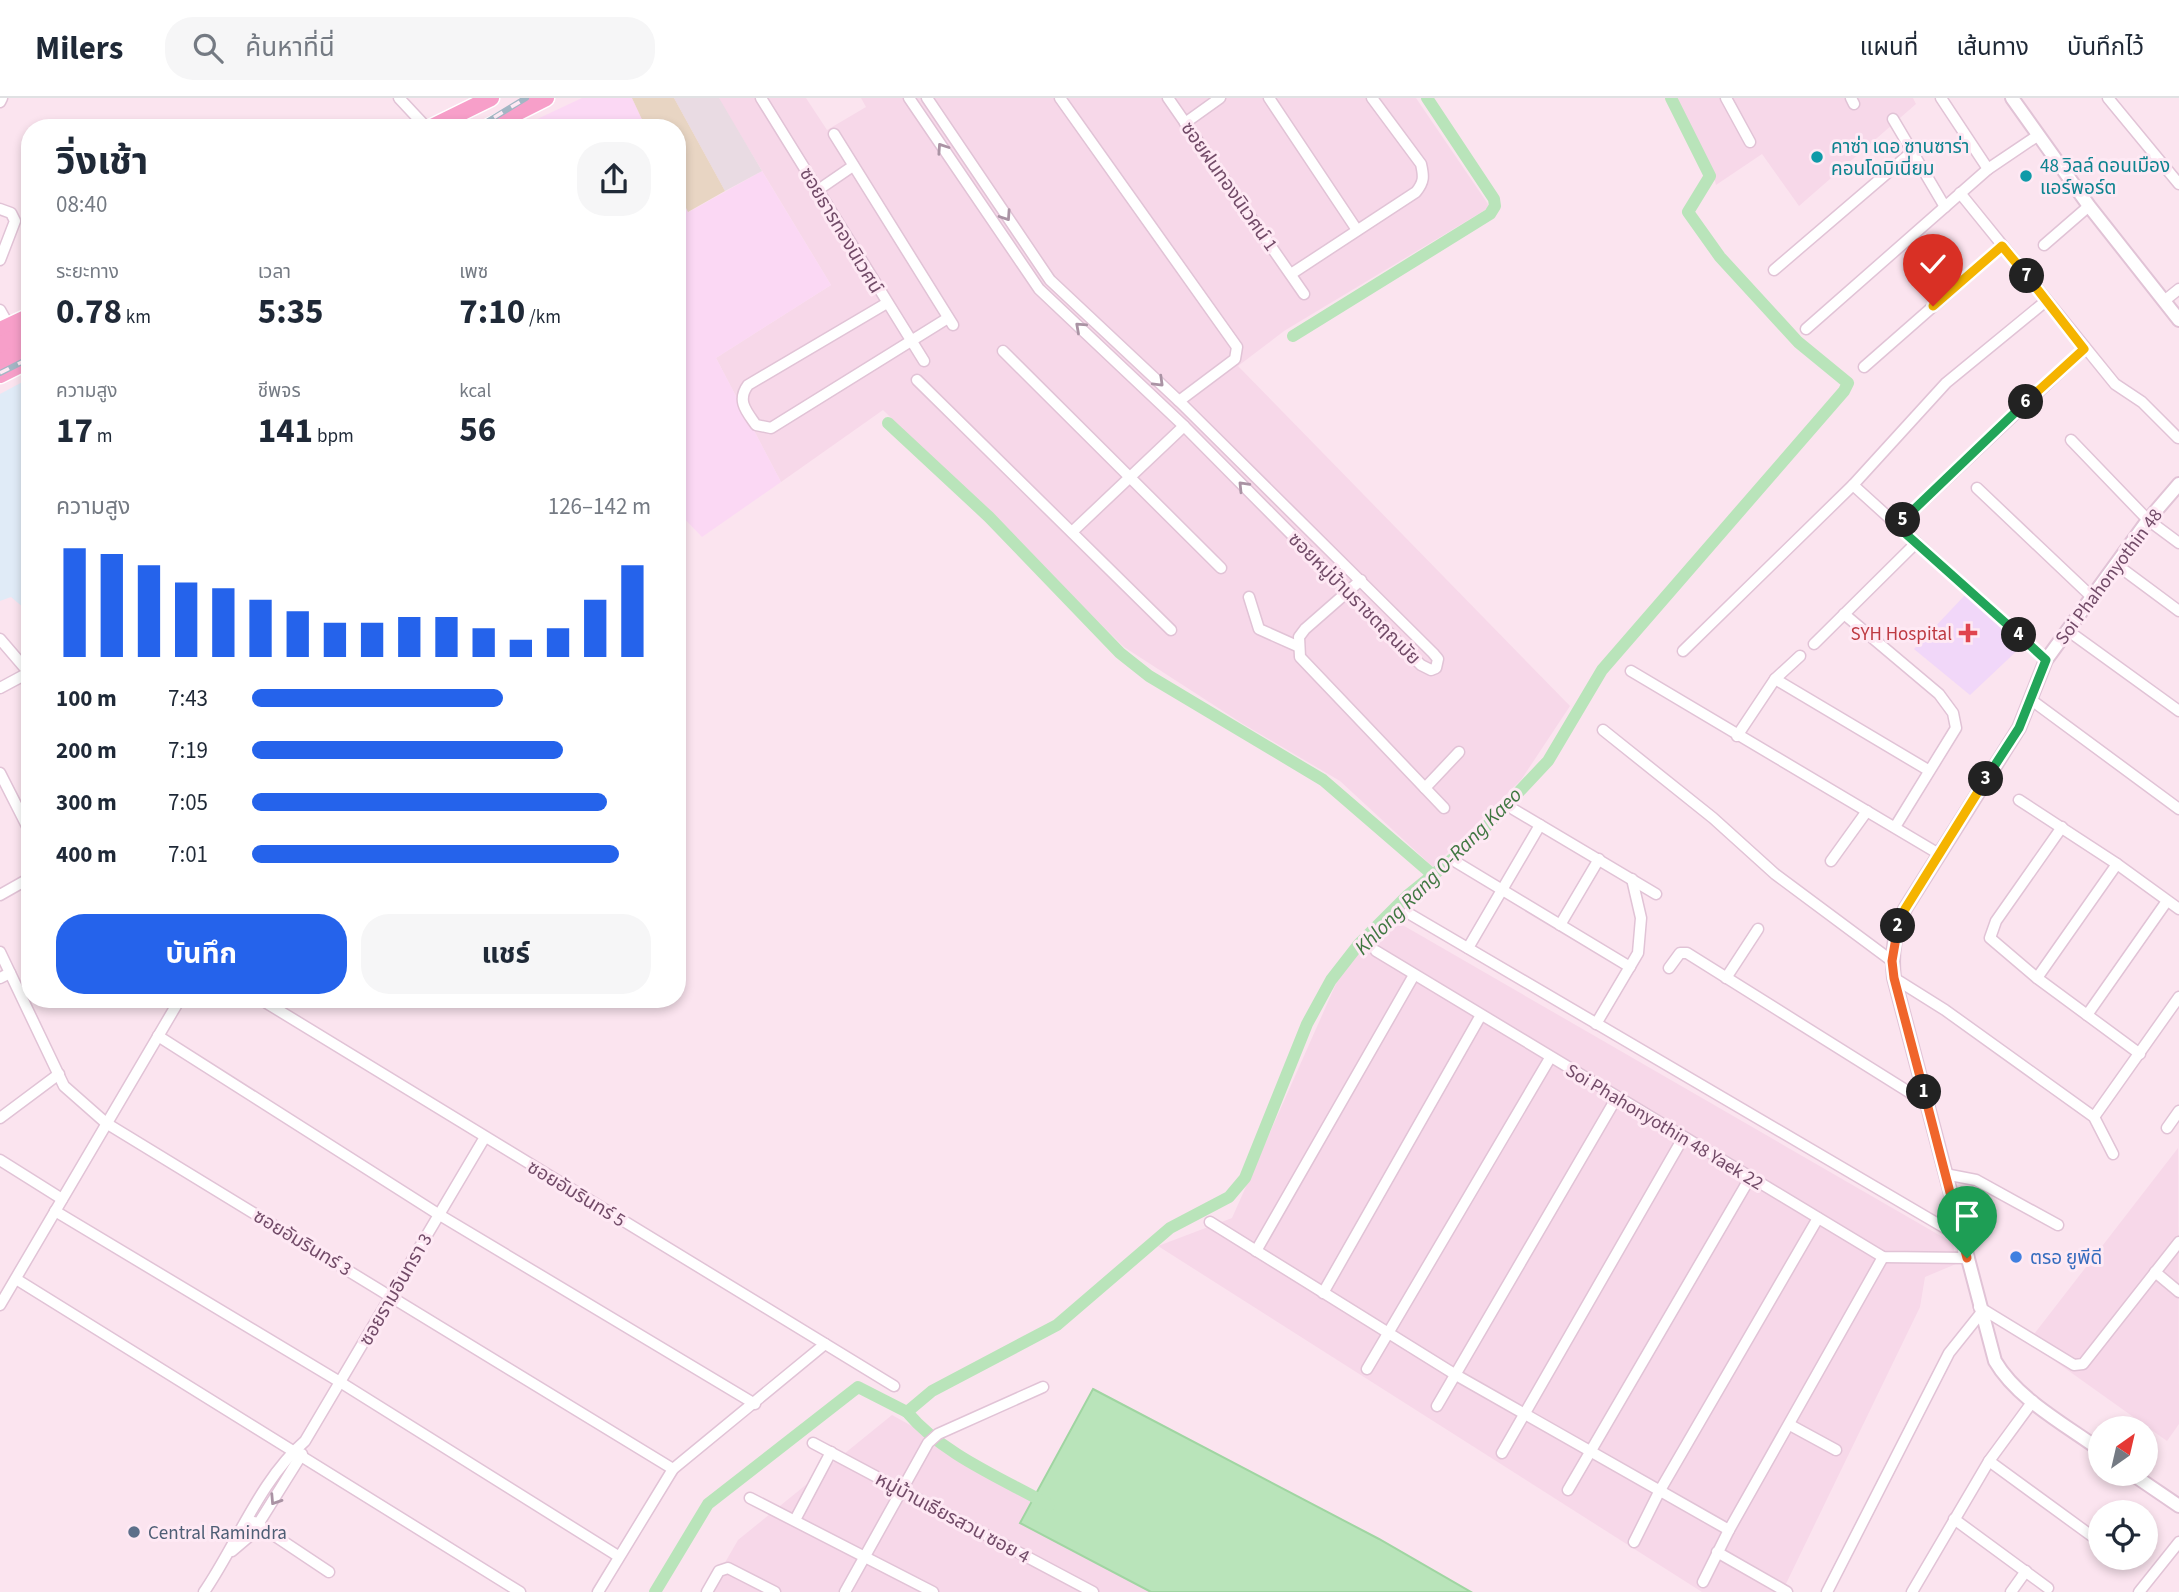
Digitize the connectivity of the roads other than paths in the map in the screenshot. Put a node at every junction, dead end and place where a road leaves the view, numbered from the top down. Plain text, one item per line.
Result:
1 (399, 98) edge
2 (491, 98) edge
3 (546, 98) edge
4 (761, 98) edge
5 (910, 98) edge
6 (927, 98) edge
7 (1060, 98) edge
8 (1168, 98) edge
9 (1220, 98) edge
10 (1269, 98) edge
11 (1372, 98) edge
12 (1726, 98) edge
13 (1941, 98) edge
14 (2012, 98) edge
15 (2108, 98) edge
16 (420, 119) edge
17 (448, 119) edge
18 (505, 119) edge
19 (1893, 119) dead end
20 (1185, 123) junction
21 (834, 134) dead end
22 (2037, 136) junction
23 (1750, 142) dead end
24 (1913, 151) junction
25 (853, 166) junction
26 (1988, 169) junction
27 (2179, 184) edge
28 (818, 190) junction
29 (1960, 193) junction
30 (1945, 206) junction
31 (2089, 206) junction
32 (0, 209) edge
33 (1357, 230) junction
34 (2044, 245) dead end
35 (2002, 246) junction
36 (0, 260) edge
37 (1774, 271) dead end
38 (1291, 274) junction
39 (2179, 289) edge
40 (1304, 294) dead end
41 (2046, 301) junction
42 (2164, 301) junction
43 (887, 303) junction
44 (0, 310) edge
45 (21, 320) edge
46 (2179, 320) edge
47 (5, 328) edge
48 (1805, 329) dead end
49 (21, 334) edge
50 (911, 340) junction
51 (0, 345) edge
52 (1122, 346) junction
53 (2084, 349) junction
54 (1003, 351) dead end
55 (21, 352) edge
56 (1111, 355) junction
57 (924, 361) dead end
58 (0, 362) edge
59 (21, 364) edge
60 (1864, 367) dead end
61 (0, 375) edge
62 (917, 380) dead end
63 (1179, 401) junction
64 (1184, 426) junction
65 (2178, 439) edge
66 (2071, 440) dead end
67 (1130, 477) junction
68 (2179, 484) edge
69 (1853, 485) junction
70 (1977, 488) dead end
71 (1280, 500) junction
72 (1267, 511) junction
73 (2148, 520) junction
74 (1897, 526) junction
75 (1072, 532) junction
76 (1916, 543) junction
77 (2179, 543) edge
78 (2117, 565) junction
79 (1222, 568) dead end
80 (1361, 580) junction
81 (1349, 590) junction
82 (1249, 597) dead end
83 (2092, 597) junction
84 (2179, 611) edge
85 (1844, 614) junction
86 (1171, 630) dead end
87 (2067, 630) junction
88 (0, 639) edge
89 (1814, 645) dead end
90 (1297, 646) junction
91 (1684, 651) dead end
92 (1800, 656) dead end
93 (2046, 660) junction
94 (21, 664) edge
95 (1631, 671) dead end
96 (21, 677) edge
97 (1775, 679) junction
98 (0, 688) edge
99 (2030, 699) junction
100 (2179, 711) edge
101 (1603, 730) dead end
102 (1737, 736) junction
103 (1460, 752) dead end
104 (1928, 770) junction
105 (0, 773) edge
106 (1425, 788) junction
107 (2019, 800) dead end
108 (1444, 808) dead end
109 (1513, 809) dead end
110 (2179, 809) edge
111 (1867, 811) junction
112 (21, 814) edge
113 (1540, 825) junction
114 (1895, 827) junction
115 (2062, 827) junction
116 (1939, 854) junction
117 (1599, 859) junction
118 (1831, 861) dead end
119 (1456, 862) dead end
120 (2118, 864) junction
121 (1632, 879) junction
122 (21, 883) edge
123 (1502, 890) junction
124 (1656, 894) dead end
125 (0, 895) edge
126 (2167, 901) junction
127 (2179, 909) edge
128 (1408, 913) dead end
129 (1560, 925) junction
130 (1759, 929) dead end
131 (1468, 948) junction
132 (1376, 951) dead end
133 (0, 952) edge
134 (1892, 961) junction
135 (1630, 967) junction
136 (1669, 968) dead end
137 (10, 973) junction
138 (1414, 975) junction
139 (0, 978) edge
140 (1726, 978) junction
141 (1894, 978) junction
142 (2036, 978) junction
143 (21, 996) edge
144 (2179, 997) edge
145 (27, 1008) edge
146 (175, 1008) edge
147 (275, 1008) edge
148 (1481, 1015) junction
149 (2087, 1015) junction
150 (1596, 1024) junction
151 (158, 1036) junction
152 (2140, 1054) junction
153 (1550, 1058) junction
154 (59, 1074) junction
155 (1617, 1097) junction
156 (1928, 1104) junction
157 (2179, 1111) edge
158 (1, 1116) edge
159 (2094, 1117) junction
160 (106, 1123) junction
161 (2167, 1128) dead end
162 (485, 1137) junction
163 (1684, 1138) junction
164 (2113, 1153) dead end
165 (0, 1160) edge
166 (1945, 1174) junction
167 (1751, 1176) junction
168 (62, 1199) junction
169 (55, 1211) junction
170 (438, 1214) junction
171 (1818, 1217) junction
172 (1210, 1222) dead end
173 (2058, 1225) dead end
174 (1962, 1238) junction
175 (2179, 1242) edge
176 (1256, 1251) junction
177 (1883, 1257) junction
178 (1967, 1258) junction
179 (2155, 1272) junction
180 (16, 1279) junction
181 (2178, 1288) edge
182 (1323, 1293) junction
183 (391, 1295) junction
184 (0, 1305) edge
185 (1980, 1310) junction
186 (1388, 1334) junction
187 (825, 1344) junction
188 (1367, 1369) dead end
189 (1456, 1375) junction
190 (340, 1382) junction
191 (894, 1386) dead end
192 (1043, 1387) dead end
193 (2033, 1401) junction
194 (755, 1404) junction
195 (1437, 1406) dead end
196 (1525, 1413) junction
197 (1790, 1425) junction
198 (305, 1441) junction
199 (2088, 1441) edge
200 (813, 1443) dead end
201 (1836, 1450) dead end
202 (831, 1452) junction
203 (1502, 1452) dead end
204 (291, 1453) junction
205 (1590, 1453) junction
206 (302, 1459) junction
207 (1989, 1461) junction
208 (673, 1469) junction
209 (2150, 1486) edge
210 (901, 1488) junction
211 (1568, 1490) dead end
212 (1659, 1492) junction
213 (750, 1498) dead end
214 (2179, 1506) edge
215 (248, 1517) junction
216 (1954, 1519) junction
217 (796, 1520) junction
218 (258, 1525) junction
219 (1728, 1530) junction
220 (2088, 1533) edge
221 (1634, 1542) dead end
222 (2179, 1542) edge
223 (232, 1551) junction
224 (1717, 1552) junction
225 (865, 1555) junction
226 (618, 1556) junction
227 (2026, 1571) junction
228 (328, 1572) dead end
229 (1703, 1582) dead end
230 (2048, 1588) dead end
231 (204, 1592) edge
232 (520, 1592) edge
233 (598, 1592) edge
234 (707, 1592) edge
235 (775, 1592) edge
236 (845, 1592) edge
237 (933, 1592) edge
238 (1093, 1592) edge
239 (1787, 1592) edge
240 (1827, 1592) edge
241 (1912, 1592) edge
242 (2011, 1592) edge
243 (2139, 1592) edge

1 - 16 street
2 - 17 main road
3 - 18 main road
4 - 28 street, ซอยธารทองนิเวศน์
56 -> 5 street, ซอยหมู่บ้านราชตฤณมัย
6 -> 52 street, ซอยหมู่บ้านราชตฤณมัย
7 - 63 street
8 - 20 street, ซอยฝนทองนิเวศน์ 1
9 - 20 street
10 - 33 street
11 - 33 street
12 - 23 street
13 - 26 street
14 - 22 street
15 - 27 street
19 - 24 street
20 - 38 street, ซอยฝนทองนิเวศน์ 1
21 - 25 street
22 - 26 street
22 - 31 street
24 - 30 street
24 - 37 street
25 - 28 street
25 - 50 street
26 - 29 street
28 - 43 street, ซอยธารทองนิเวศน์
29 - 30 street
29 - 35 street
30 - 48 street
31 - 34 street
31 - 42 street
32 - 36 street
33 - 38 street
35 - 41 street
35 - 60 street
38 - 40 street, ซอยฝนทองนิเวศน์ 1
39 - 42 street
41 - 53 street
41 - 69 street
42 - 46 street
43 - 50 street, ซอยธารทองนิเวศน์
43 - 50 street
44 - 47 street
45 - 47 main road
49 - 51 main road
50 - 57 street, ซอยธารทองนิเวศน์
52 - 56 street
52 -> 63 street, ซอยหมู่บ้านราชตฤณมัย
53 - 65 street
53 - 74 street
54 - 67 street
55 - 58 main road
56 - 64 street, ซอยหมู่บ้านราชตฤณมัย
59 - 61 main road
62 - 75 street
63 - 71 street, ซอยหมู่บ้านราชตฤณมัย
64 - 67 street
72 -> 64 street, ซอยหมู่บ้านราชตฤณมัย
66 - 73 street
67 - 75 street
67 - 79 street
68 - 73 street, Soi Phahonyothin 48
69 - 74 street
69 - 91 street
70 - 83 street
71 - 72 street
71 - 80 street, ซอยหมู่บ้านราชตฤณมัย
72 - 81 street, ซอยหมู่บ้านราชตฤณมัย
73 - 77 street
73 - 78 street, Soi Phahonyothin 48
74 - 76 street
75 - 86 street
76 - 85 street
76 - 93 street
78 - 83 street, Soi Phahonyothin 48
78 - 84 street
80 - 81 street
80 - 81 street, ซอยหมู่บ้านราชตฤณมัย
81 - 90 street
82 - 90 street
83 - 87 street, Soi Phahonyothin 48
85 - 89 street
85 - 104 street
87 - 93 street, Soi Phahonyothin 48
87 - 100 street
88 - 94 street
90 - 106 street
92 - 97 street
93 - 99 street, Soi Phahonyothin 48
95 - 102 street
96 - 98 street
97 - 102 street
97 - 104 street
99 - 110 street
99 - 116 street, Soi Phahonyothin 48
101 - 134 street
102 - 111 street
103 - 106 street
104 - 114 street
105 - 112 street
106 - 108 street
107 - 115 street
109 - 113 street
111 - 114 street
111 - 118 street
113 - 117 street
113 - 123 street
114 - 116 street
115 - 120 street
115 - 142 street
116 - 134 street, Soi Phahonyothin 48
117 - 121 street
117 - 129 street
119 - 123 street
120 - 126 street
120 - 142 street
121 - 124 street
121 - 135 street
122 - 125 street
123 - 129 street
123 - 131 street
126 - 127 street
126 - 149 street
128 - 131 street
129 - 135 street
130 - 140 street
131 - 150 street
132 - 138 street, Soi Phahonyothin 48 Yaek 22
133 - 137 street, ซอยอัมรินทร์ 3
134 - 141 street, Soi Phahonyothin 48
135 - 150 street
136 - 140 street
137 - 139 street
137 - 143 street, ซอยอัมรินทร์ 3
138 - 148 street, Soi Phahonyothin 48 Yaek 22
138 - 176 street
140 - 156 street
141 - 156 street, Soi Phahonyothin 48
141 - 159 street
142 - 149 street
144 - 152 street
145 - 154 street, ซอยอัมรินทร์ 3
146 - 151 street
147 - 162 street, ซอยอัมรินทร์ 5
148 - 153 street, Soi Phahonyothin 48 Yaek 22
148 - 182 street
149 - 152 street
150 - 174 street
151 - 160 street
151 - 170 street
152 - 159 street
153 - 155 street, Soi Phahonyothin 48 Yaek 22
153 - 186 street
154 - 158 street
154 - 160 street, ซอยอัมรินทร์ 3
155 - 163 street, Soi Phahonyothin 48 Yaek 22
155 - 189 street
156 - 166 street, Soi Phahonyothin 48
157 - 161 street
159 - 164 street
160 - 168 street
160 - 183 street, ซอยอัมรินทร์ 3
162 - 170 street, ซอยรามอินทรา 3
162 - 187 street, ซอยอัมรินทร์ 5
163 - 167 street, Soi Phahonyothin 48 Yaek 22
163 - 196 street
165 - 168 street
166 - 173 street
166 - 174 street, Soi Phahonyothin 48
167 - 171 street, Soi Phahonyothin 48 Yaek 22
167 - 205 street
168 - 169 street
169 - 180 street
169 - 190 street
170 - 183 street, ซอยรามอินทรา 3
170 - 194 street
171 - 177 street, Soi Phahonyothin 48 Yaek 22
171 - 212 street
172 - 176 street
174 - 178 street, Soi Phahonyothin 48
175 - 179 street
176 - 182 street
177 - 178 street
177 - 197 street
178 - 185 street, Soi Phahonyothin 48
179 - 181 street
179 - 185 street
180 - 184 street
180 - 204 street
182 - 186 street
183 - 190 street, ซอยรามอินทรา 3
183 - 208 street, ซอยอัมรินทร์ 3
185 - 193 street, Soi Phahonyothin 48
185 - 240 street
186 - 188 street
186 - 189 street
187 - 191 street, ซอยอัมรินทร์ 5
187 - 194 street
189 - 195 street
189 - 196 street
190 - 198 street, ซอยรามอินทรา 3
190 - 226 street
192 - 210 street
193 - 199 street, Soi Phahonyothin 48
193 - 207 street
194 - 208 street
196 - 203 street
196 - 205 street
197 - 201 street
197 - 219 street
198 - 204 street, ซอยรามอินทรา 3
198 - 206 street, ซอยรามอินทรา 3
200 - 202 street, หมู่บ้านเธียรสวน ซอย 4
202 - 210 street, หมู่บ้านเธียรสวน ซอย 4
202 - 217 street
204 - 206 street
204 - 215 street, ซอยรามอินทรา 3
205 - 211 street
205 - 212 street
206 -> 218 street, ซอยรามอินทรา 3
206 - 232 street
207 - 216 street
207 - 220 street
208 - 226 street
209 - 214 street
210 - 225 street
210 - 238 street, หมู่บ้านเธียรสวน ซอย 4
212 - 219 street
212 - 221 street
213 - 217 street
215 - 218 street
215 - 223 street, ซอยรามอินทรา 3
216 - 227 street
216 - 241 street
217 - 225 street
218 - 223 street, ซอยรามอินทรา 3
218 - 228 street
219 - 224 street
222 - 243 street
223 - 231 street, ซอยรามอินทรา 3
224 - 229 street
224 - 239 street
225 - 236 street
225 - 237 street
226 - 233 street
227 - 230 street
227 - 242 street
234 - 235 street

